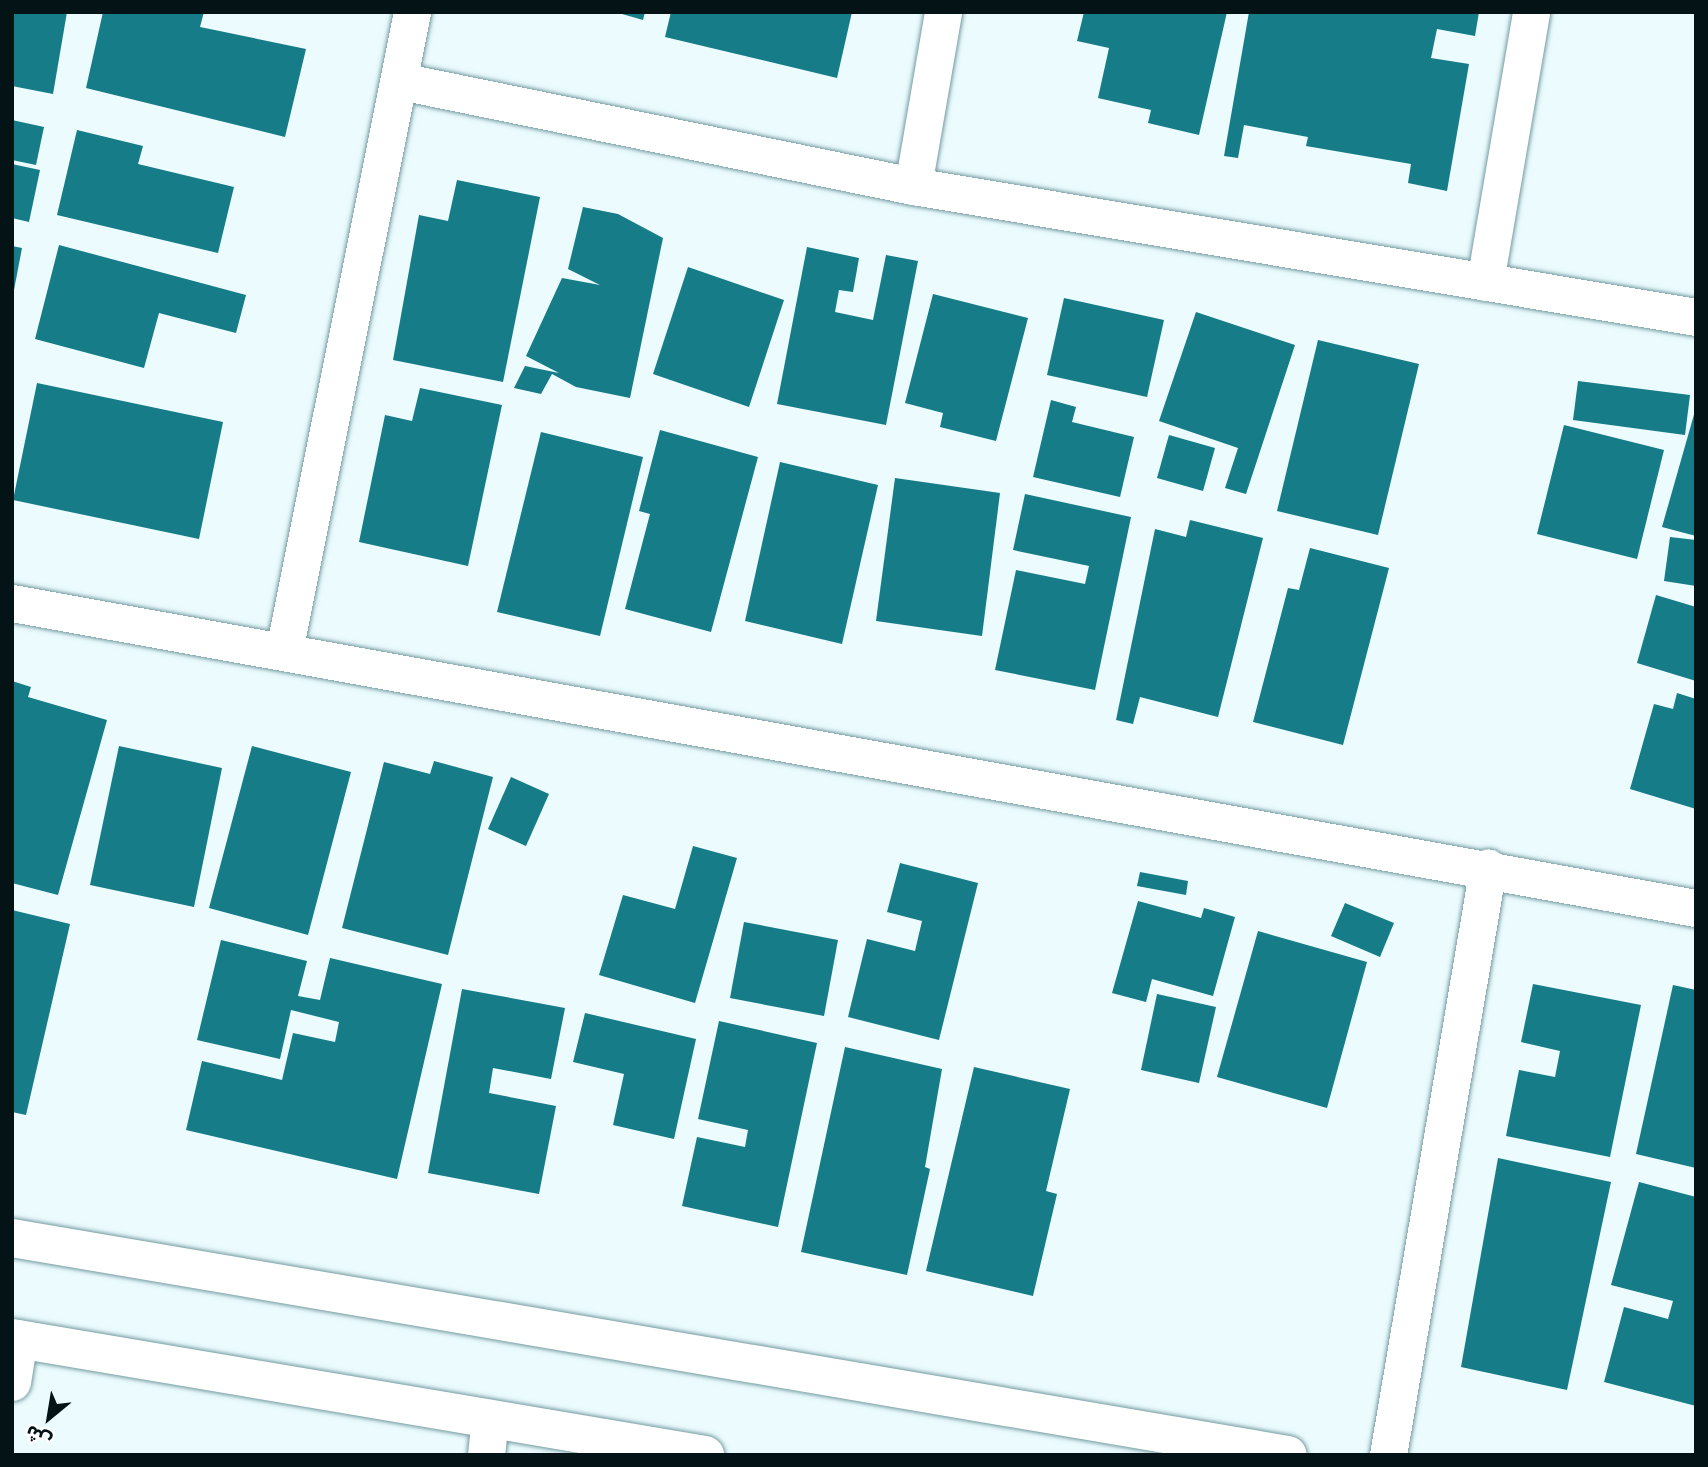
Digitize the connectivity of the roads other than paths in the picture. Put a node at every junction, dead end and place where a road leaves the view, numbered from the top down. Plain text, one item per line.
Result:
1 (412, 12) edge
2 (943, 12) edge
3 (1531, 12) edge
4 (400, 81) junction
5 (913, 186) junction
6 (1485, 282) junction
7 (1696, 317) edge
8 (12, 603) edge
9 (284, 651) junction
10 (1488, 867) junction
11 (1696, 908) edge
12 (12, 1238) edge
13 (16, 1339) edge
14 (12, 1382) edge
15 (488, 1437) edge
16 (705, 1455) edge
17 (1287, 1455) edge
18 (1388, 1455) edge

1 - 4 street
2 - 5 street
3 - 6 street
4 - 5 street
4 - 9 street
5 - 6 street
6 - 7 street
8 - 9 street
9 - 10 street
10 - 11 street
10 - 18 street
12 - 17 street
13 - 14 street
13 - 15 street
15 - 16 street

